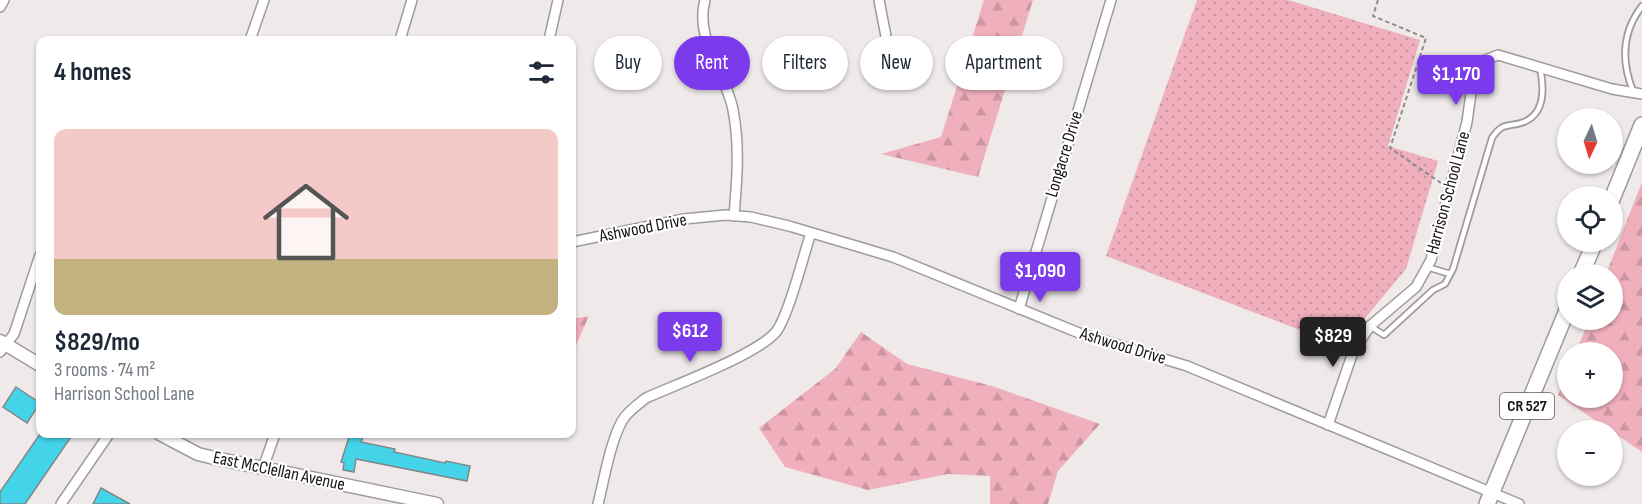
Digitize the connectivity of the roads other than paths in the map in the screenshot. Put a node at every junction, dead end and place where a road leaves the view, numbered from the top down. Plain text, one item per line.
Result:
1 (4, 0) edge
2 (264, 0) edge
3 (412, 0) edge
4 (558, 0) edge
5 (705, 0) edge
6 (879, 0) edge
7 (1111, 0) edge
8 (1642, 6) edge
9 (0, 7) edge
10 (251, 36) edge
11 (401, 36) edge
12 (550, 36) edge
13 (886, 36) edge
14 (1540, 66) junction
15 (1638, 93) edge
16 (1642, 125) edge
17 (1617, 186) edge
18 (734, 216) junction
19 (811, 232) junction
20 (576, 241) edge
21 (36, 267) edge
22 (1427, 267) junction
23 (1450, 274) junction
24 (1019, 309) junction
25 (1370, 326) junction
26 (1559, 330) edge
27 (2, 346) edge
28 (36, 363) edge
29 (1328, 425) junction
30 (106, 438) edge
31 (168, 438) edge
32 (274, 438) edge
33 (263, 468) junction
34 (1489, 498) edge
35 (61, 504) edge
36 (437, 504) edge
37 (598, 504) edge
38 (1519, 504) edge

1 - 9 street
2 - 10 street
3 - 11 street
4 - 12 street
5 - 18 street
6 - 13 street
7 - 24 street, Longacre Drive
8 - 15 lane
14 - 15 street, Harrison School Lane
14 - 22 street, Harrison School Lane
14 - 23 lane
16 - 17 main road
18 - 19 street, Ashwood Drive
18 - 20 street, Ashwood Drive
19 - 24 street, Ashwood Drive
19 - 37 street
21 - 27 street
22 - 23 lane
22 - 25 street, Harrison School Lane
23 - 25 lane
24 - 29 street, Ashwood Drive
25 - 29 street, Harrison School Lane
26 - 34 main road, CR 527
27 - 28 street
29 - 34 street, Ashwood Drive
30 - 35 street
31 - 33 street, East McClellan Avenue
32 - 33 street
33 - 36 street, East McClellan Avenue
34 - 38 street, Ashwood Drive

